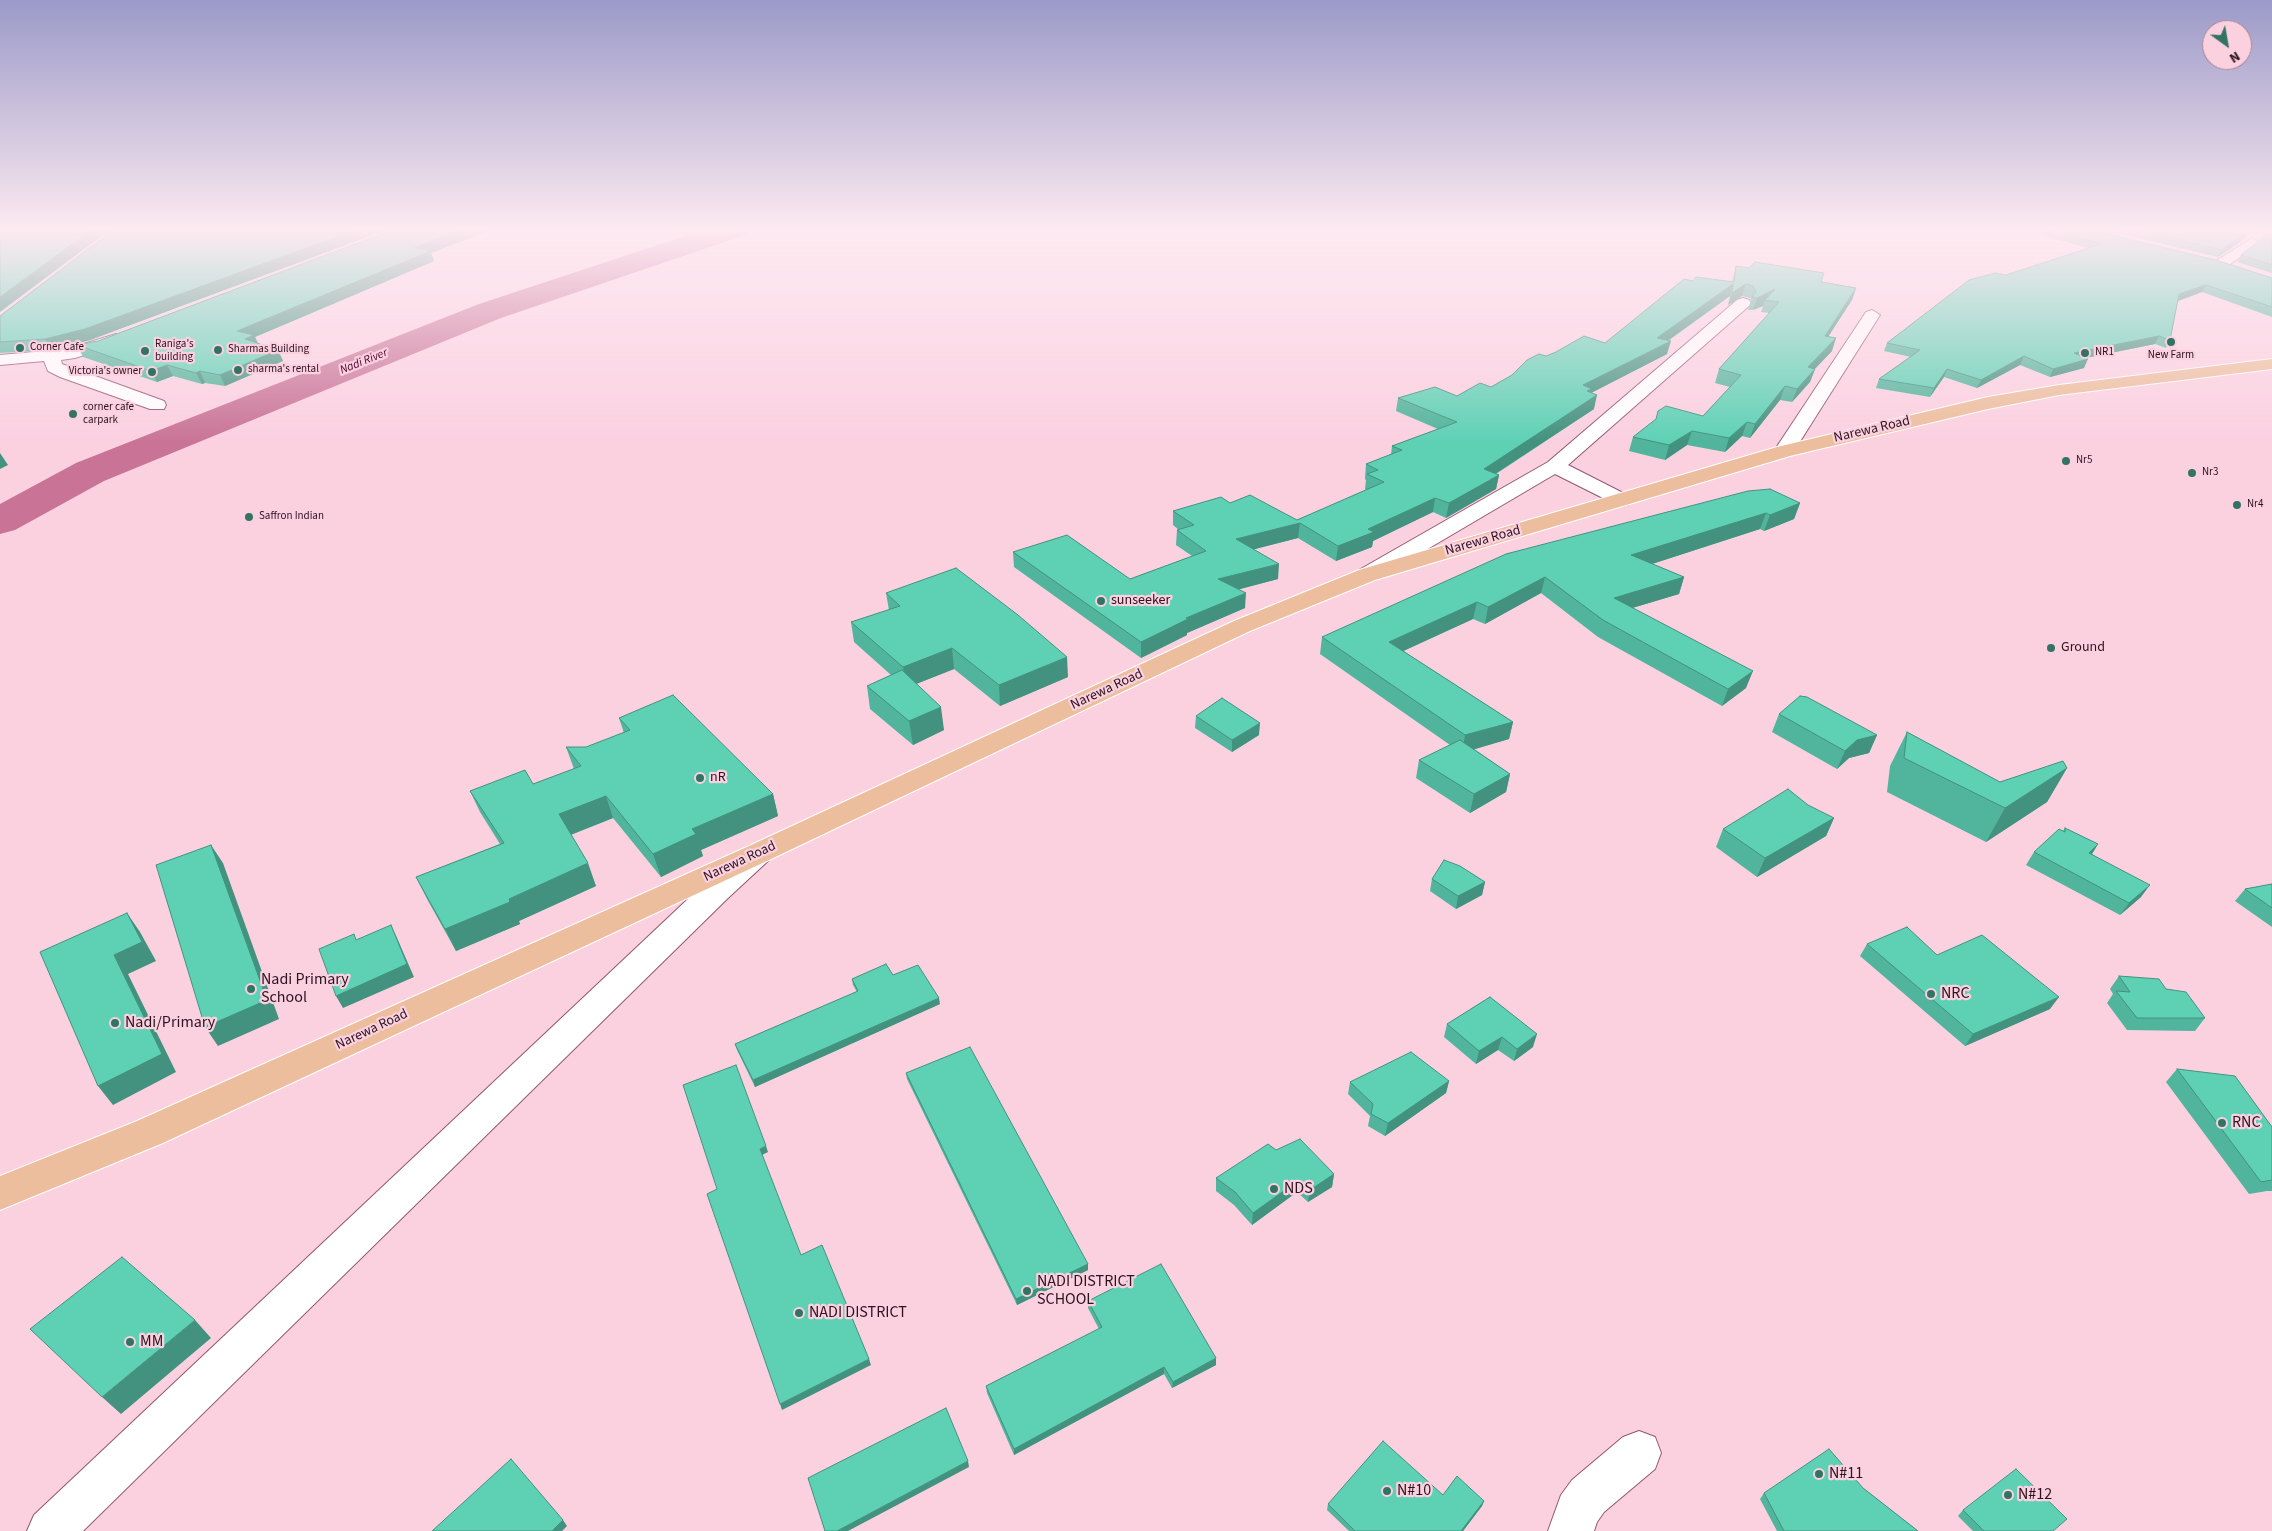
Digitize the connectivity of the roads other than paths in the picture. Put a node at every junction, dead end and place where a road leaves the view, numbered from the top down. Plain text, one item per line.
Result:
1 (1743, 303) edge
2 (1872, 315) dead end
3 (126, 335) edge
4 (51, 357) junction
5 (0, 360) edge
6 (2272, 364) edge
7 (157, 405) dead end
8 (1784, 451) junction
9 (1555, 466) junction
10 (1622, 500) junction
11 (1367, 575) junction
12 (759, 853) junction
13 (0, 1193) edge
14 (1639, 1453) dead end
15 (50, 1531) edge
16 (1570, 1531) edge

1 - 9 street
2 - 8 street
3 - 4 street
4 - 5 street
4 - 7 street
6 - 8 main road, Narewa Road
8 - 10 main road, Narewa Road
9 - 10 street
9 - 11 street
10 - 11 main road, Narewa Road
11 - 12 main road, Narewa Road
12 - 13 main road, Narewa Road
12 - 15 street
14 - 16 street

